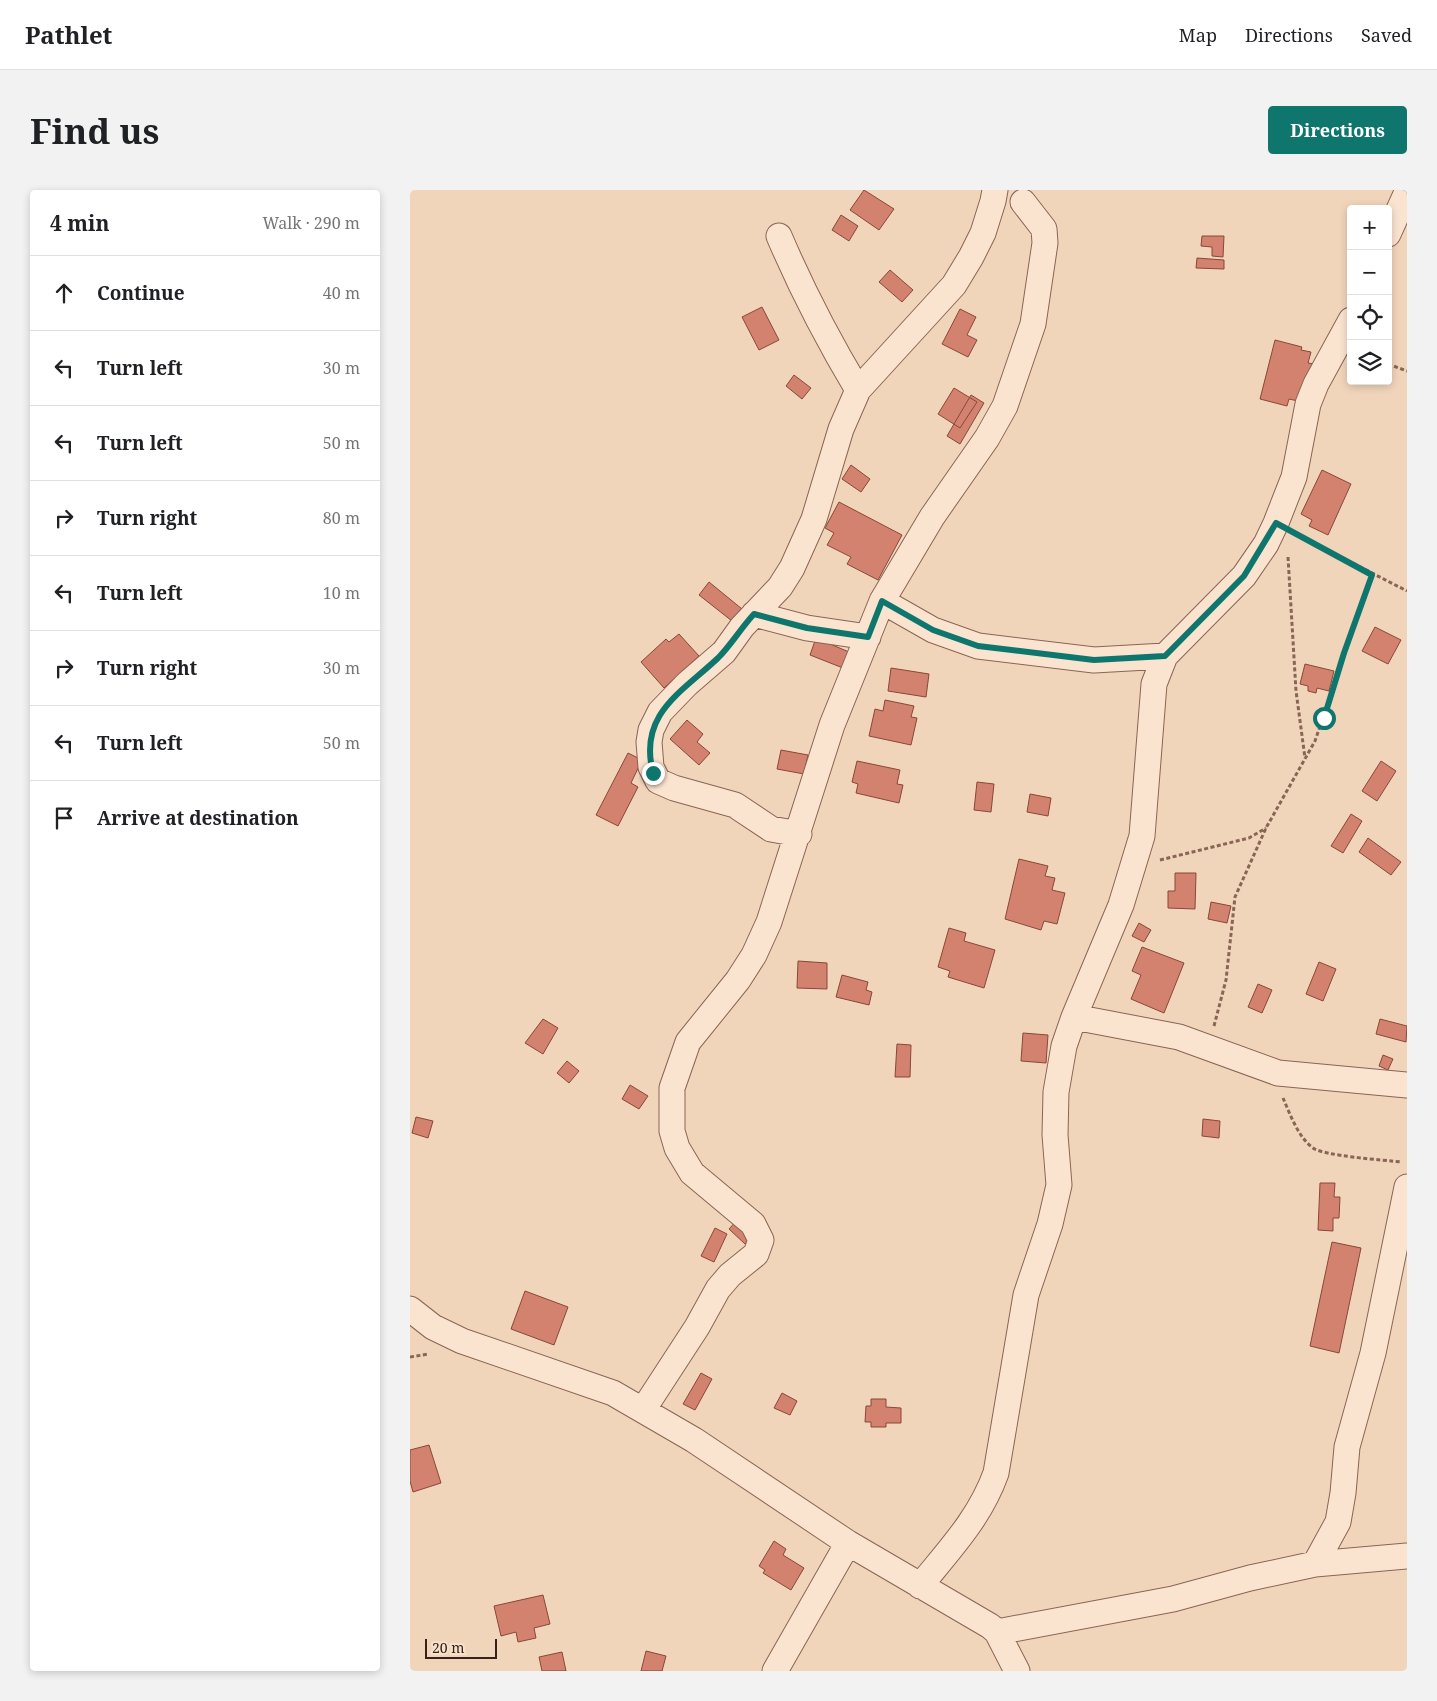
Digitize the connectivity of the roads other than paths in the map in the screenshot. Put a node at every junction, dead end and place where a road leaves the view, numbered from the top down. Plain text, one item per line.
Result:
1 (995, 190) edge
2 (1407, 192) edge
3 (1023, 202) dead end
4 (1392, 225) edge
5 (779, 236) dead end
6 (1347, 327) edge
7 (858, 390) junction
8 (882, 601) junction
9 (754, 614) junction
10 (868, 637) junction
11 (1165, 656) junction
12 (799, 834) junction
13 (1074, 1017) junction
14 (1407, 1085) edge
15 (1407, 1187) edge
16 (410, 1309) edge
17 (643, 1410) junction
18 (848, 1542) junction
19 (1407, 1556) edge
20 (1315, 1564) junction
21 (920, 1586) junction
22 (998, 1632) junction
23 (775, 1671) edge
24 (1017, 1671) edge

1 - 7 street
2 - 4 street
3 - 8 street
5 - 7 street
6 - 11 street
7 - 9 street
8 - 10 street
8 - 11 street
9 - 10 street
9 - 12 street
10 - 12 street
11 - 13 street
12 - 17 street
13 - 14 street
13 - 21 street
15 - 20 street
16 - 17 street
17 - 18 street
18 - 21 street
18 - 23 street
19 - 20 street
20 - 22 street
21 - 22 street
22 - 24 street

